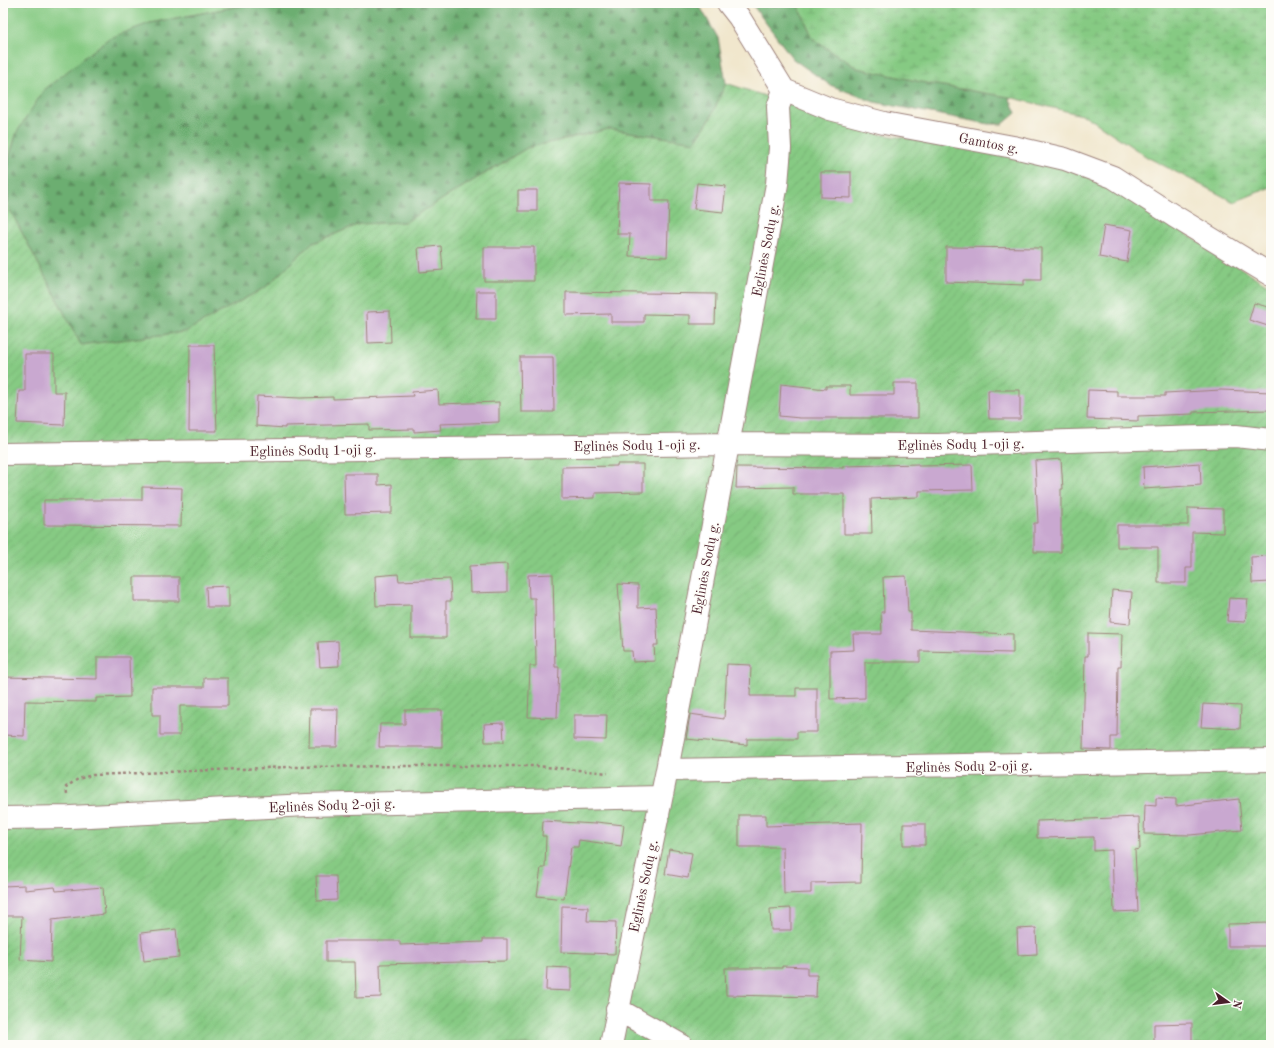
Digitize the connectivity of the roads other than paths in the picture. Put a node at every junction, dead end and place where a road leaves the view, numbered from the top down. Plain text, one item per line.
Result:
1 (728, 3) edge
2 (784, 90) junction
3 (1271, 275) edge
4 (1271, 440) edge
5 (728, 444) junction
6 (3, 454) edge
7 (1271, 760) edge
8 (667, 770) junction
9 (661, 797) junction
10 (3, 818) edge
11 (618, 1009) junction
12 (610, 1045) edge
13 (681, 1045) edge

1 - 2 street
2 - 3 street, Gamtos g.
2 - 5 street, Eglinės Sodų g.
4 - 5 street, Eglinės Sodų 1-oji g.
5 - 6 street, Eglinės Sodų 1-oji g.
5 - 8 street, Eglinės Sodų g.
7 - 8 street, Eglinės Sodų 2-oji g.
8 - 9 street, Eglinės Sodų g.
9 - 10 street, Eglinės Sodų 2-oji g.
9 - 11 street, Eglinės Sodų g.
11 - 12 street, Eglinės Sodų g.
11 - 13 street

